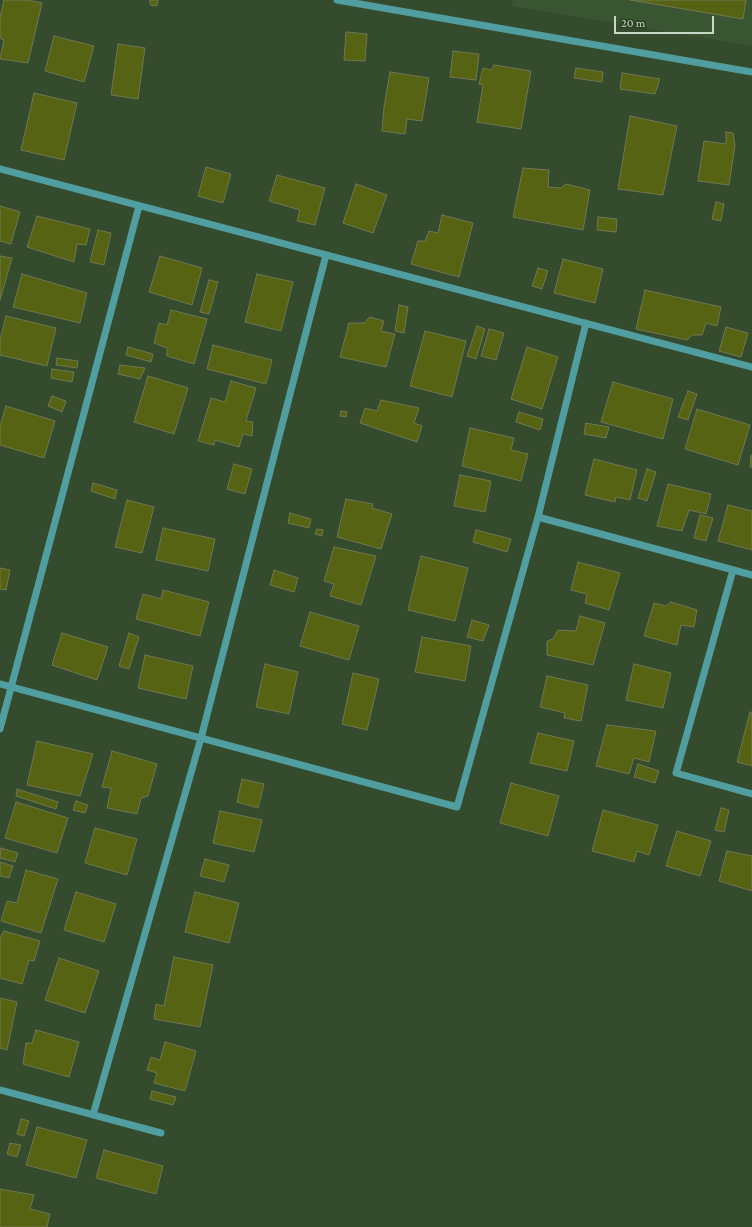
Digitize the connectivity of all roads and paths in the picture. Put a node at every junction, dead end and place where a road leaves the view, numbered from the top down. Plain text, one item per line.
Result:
1 (337, 0) edge
2 (752, 72) edge
3 (0, 169) edge
4 (139, 206) junction
5 (326, 255) junction
6 (586, 323) junction
7 (752, 367) edge
8 (538, 517) junction
9 (733, 570) junction
10 (752, 575) edge
11 (0, 684) edge
12 (12, 687) junction
13 (0, 730) edge
14 (201, 738) junction
15 (752, 794) edge
16 (0, 1090) edge
17 (93, 1114) junction
18 (161, 1133) dead end

1 - 2 street
3 - 4 street
4 - 5 street
4 - 12 street
5 - 6 street
5 - 14 street
6 - 7 street
6 - 8 street
8 - 9 street
8 - 14 street
9 - 10 street
9 - 15 street
11 - 12 street
12 - 13 street
12 - 14 street
14 - 17 street
16 - 17 street
17 - 18 street

